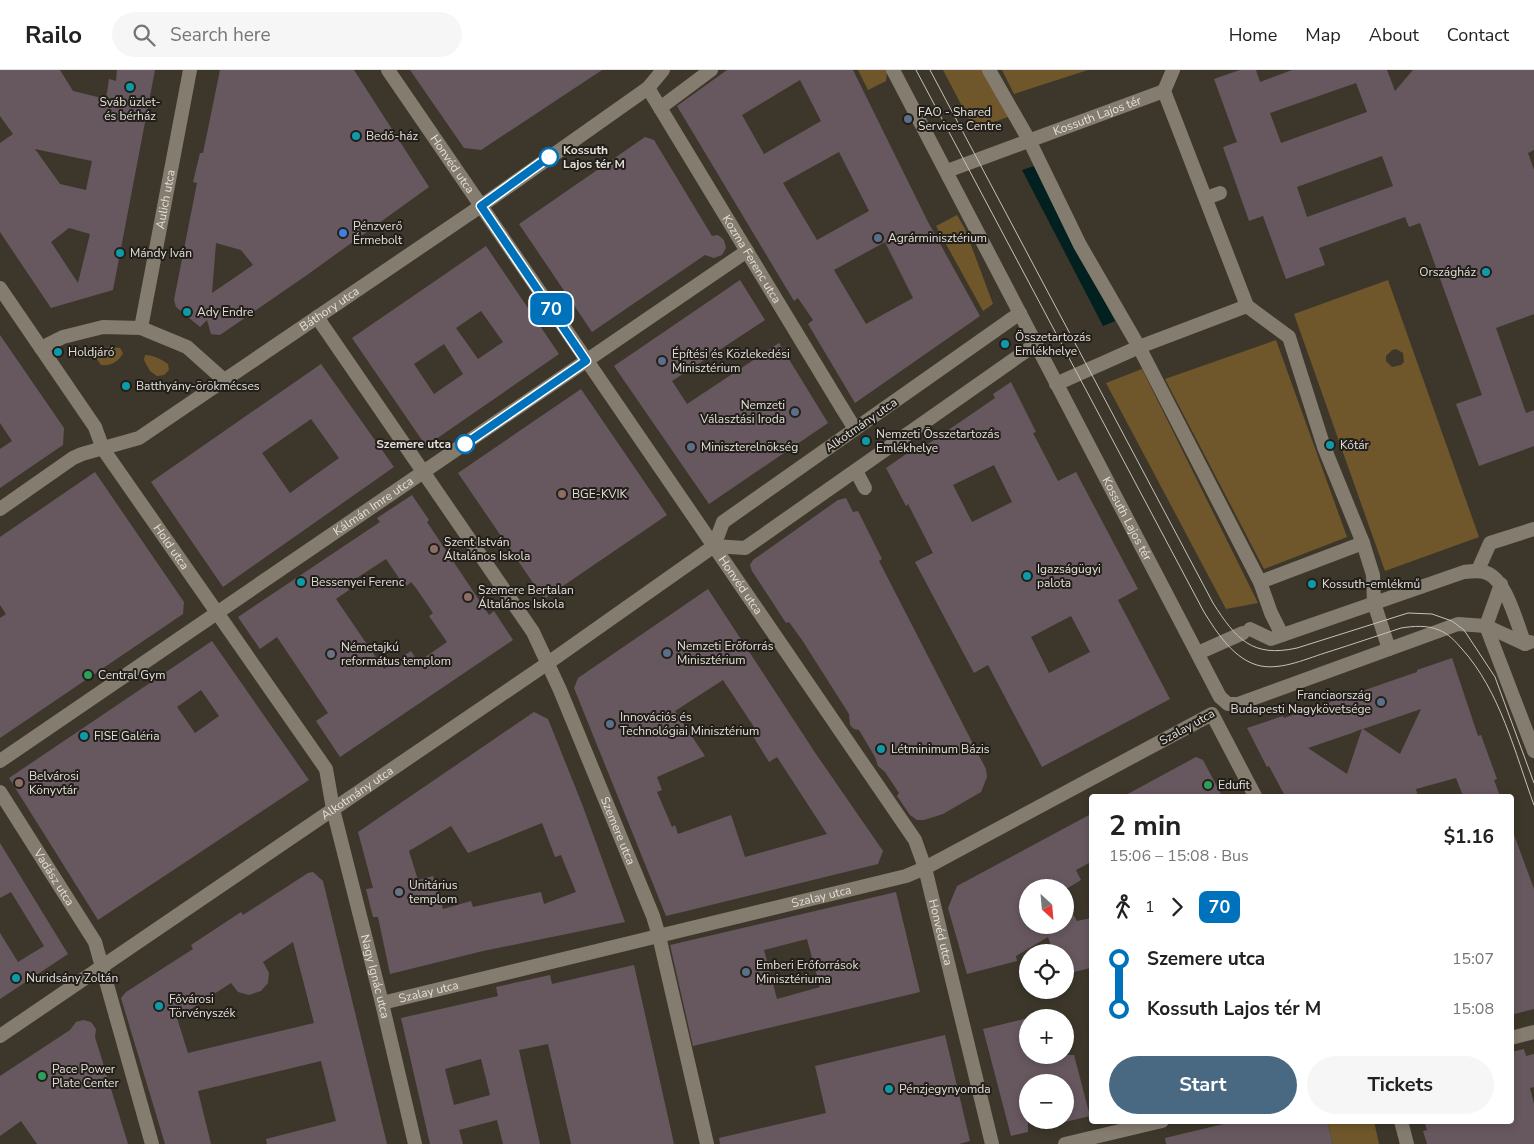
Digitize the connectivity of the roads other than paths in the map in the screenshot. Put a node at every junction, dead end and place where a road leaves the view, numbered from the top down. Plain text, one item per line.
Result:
1 (190, 70) edge
2 (388, 70) edge
3 (662, 70) edge
4 (712, 70) edge
5 (893, 70) edge
6 (989, 70) edge
7 (1172, 70) edge
8 (648, 88) junction
9 (1164, 91) junction
10 (660, 108) junction
11 (1029, 140) junction
12 (946, 171) junction
13 (1220, 193) dead end
14 (1206, 198) junction
15 (481, 206) junction
16 (747, 250) junction
17 (0, 288) edge
18 (1247, 306) junction
19 (1020, 313) junction
20 (318, 317) junction
21 (141, 328) junction
22 (1036, 344) junction
23 (1140, 347) junction
24 (41, 348) junction
25 (586, 361) junction
26 (224, 380) junction
27 (1056, 384) junction
28 (855, 429) junction
29 (103, 449) junction
30 (856, 471) junction
31 (424, 472) junction
32 (865, 488) dead end
33 (0, 509) edge
34 (1534, 529) edge
35 (1363, 543) junction
36 (714, 546) junction
37 (1478, 570) junction
38 (1260, 582) junction
39 (1501, 584) junction
40 (1374, 603) junction
41 (218, 613) junction
42 (1486, 626) junction
43 (1282, 635) junction
44 (1530, 643) edge
45 (1389, 648) junction
46 (1198, 654) junction
47 (548, 663) junction
48 (1228, 704) junction
49 (1212, 714) junction
50 (1534, 751) edge
51 (0, 761) edge
52 (0, 792) edge
53 (1254, 794) edge
54 (333, 809) junction
55 (925, 868) junction
56 (658, 936) junction
57 (102, 967) junction
58 (382, 1003) junction
59 (1534, 1032) edge
60 (0, 1036) edge
61 (1514, 1037) edge
62 (1149, 1124) edge
63 (1402, 1124) edge
64 (152, 1144) edge
65 (415, 1144) edge
66 (707, 1144) edge
67 (992, 1144) edge
68 (1065, 1144) edge
69 (1407, 1144) edge

1 - 21 street, Aulich utca
2 - 15 street, Honvéd utca
3 - 8 street, Báthory utca
4 - 10 street
5 - 12 street, Kossuth Lajos tér
6 - 11 street
7 - 9 street
8 - 10 street, Kozma Ferenc utca
8 - 15 street, Báthory utca
9 - 11 street, Kossuth Lajos tér
9 - 14 street
10 - 16 street, Kozma Ferenc utca
11 - 12 street, Kossuth Lajos tér
11 - 23 street
12 - 19 street, Kossuth Lajos tér
13 - 14 street
14 - 18 street
15 - 20 street, Báthory utca
15 - 25 street, Honvéd utca
16 - 25 street, Kálmán Imre utca
16 - 28 street, Kozma Ferenc utca
17 - 24 street, Hold utca
18 - 23 street
18 - 35 street
19 - 22 street, Kossuth Lajos tér
19 - 28 street, Alkotmány utca
20 - 26 street, Báthory utca
20 - 31 street, Szemere utca
21 - 24 street
21 - 26 street
22 - 27 street, Kossuth Lajos tér
22 - 30 street
23 - 27 street
23 - 38 street
24 - 29 street, Hold utca
25 - 31 street, Kálmán Imre utca
25 - 36 street, Honvéd utca
26 - 29 street, Báthory utca
27 - 46 street, Kossuth Lajos tér
28 - 36 street, Alkotmány utca
29 - 33 street, Báthory utca
29 - 41 street, Hold utca
30 - 32 street
30 - 36 street
31 - 41 street, Kálmán Imre utca
31 - 47 street, Szemere utca
34 - 37 street
35 - 38 street
35 - 40 street
36 - 47 street, Alkotmány utca
36 - 55 street, Honvéd utca
37 - 39 street
37 - 40 street
38 - 43 street
39 - 42 street
39 - 44 street
40 - 43 street
40 - 45 street
41 - 51 street, Kálmán Imre utca
41 - 54 street, Hold utca
42 - 44 street
42 - 45 street
42 - 50 street
43 - 46 street
45 - 48 street
46 - 48 street, Kossuth Lajos tér
47 - 54 street, Alkotmány utca
47 - 56 street, Szemere utca
48 - 49 street, Szalay utca
49 - 53 street
49 - 55 street, Szalay utca
52 - 57 street, Vadász utca
54 - 57 street, Alkotmány utca
54 - 58 street, Nagy Ignác utca
55 - 56 street, Szalay utca
55 - 67 street, Honvéd utca
56 - 58 street, Szalay utca
56 - 66 street, Szemere utca
57 - 60 street, Alkotmány utca
57 - 64 street, Vadász utca
58 - 65 street, Nagy Ignác utca
59 - 61 street
62 - 68 street
63 - 69 street

